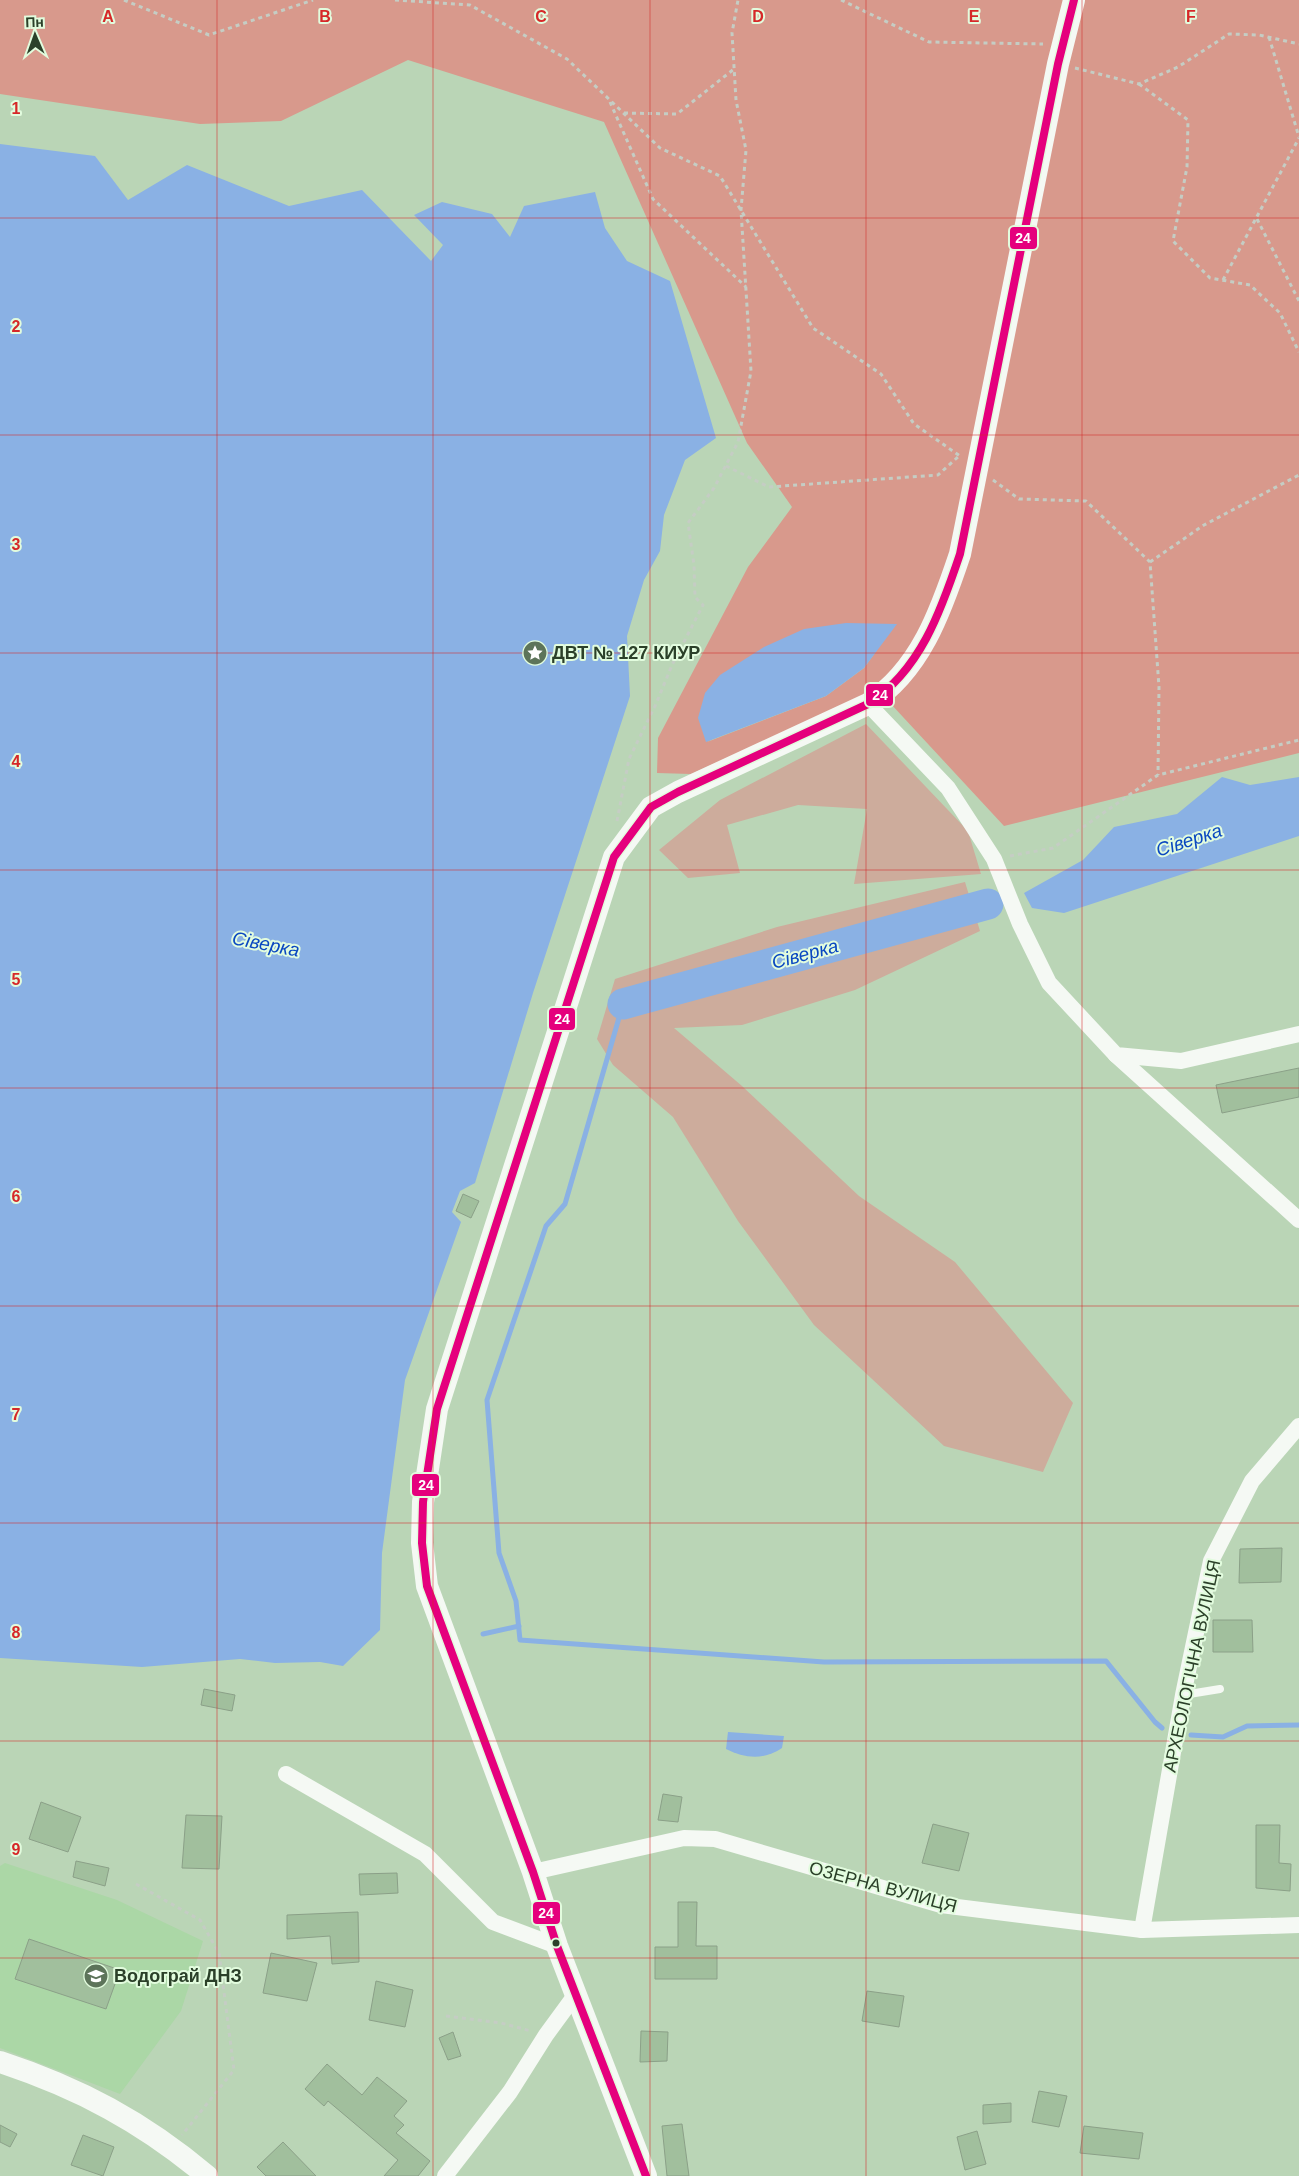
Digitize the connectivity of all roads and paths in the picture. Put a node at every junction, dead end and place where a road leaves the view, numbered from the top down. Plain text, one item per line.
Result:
1 (124, 0) edge
2 (313, 0) edge
3 (395, 0) edge
4 (738, 0) edge
5 (841, 0) edge
6 (1074, 0) edge
7 (1269, 37) junction
8 (1299, 44) edge
9 (1060, 54) junction
10 (734, 69) junction
11 (1139, 84) junction
12 (609, 99) junction
13 (624, 113) junction
14 (1299, 137) edge
15 (741, 210) junction
16 (1256, 218) junction
17 (1223, 280) junction
18 (746, 287) junction
19 (1299, 301) edge
20 (1299, 352) edge
21 (968, 462) junction
22 (726, 466) junction
23 (1299, 475) edge
24 (1150, 562) junction
25 (868, 704) junction
26 (1299, 740) edge
27 (1158, 775) junction
28 (616, 827) dead end
29 (994, 859) junction
30 (1299, 1034) edge
31 (1116, 1055) junction
32 (1299, 1220) edge
33 (1299, 1426) edge
34 (1220, 1689) dead end
35 (1183, 1695) junction
36 (286, 1774) dead end
37 (533, 1872) junction
38 (136, 1884) dead end
39 (1299, 1926) edge
40 (1142, 1930) junction
41 (557, 1946) junction
42 (576, 1994) junction
43 (446, 2016) dead end
44 (546, 2035) junction
45 (0, 2062) edge
46 (173, 2147) junction
47 (207, 2176) edge
48 (445, 2176) edge
49 (646, 2176) edge

1 - 2 path
3 - 12 path
4 - 10 path
5 - 9 path
6 - 9 street
7 - 8 path
7 - 11 path
7 - 14 path
9 - 11 path
9 - 21 street
10 - 13 path
10 - 15 path
11 - 17 path
12 - 13 path
12 - 18 path
13 - 15 path
14 - 16 path
15 - 18 path
15 - 21 path
16 - 17 path
16 - 19 path
17 - 20 path
18 - 22 path
21 - 22 path
21 - 24 path
21 - 25 street
22 - 28 path
23 - 24 path
24 - 27 path
25 - 29 street
25 - 37 street
26 - 27 path
27 - 29 path
29 - 31 street
30 - 31 street
31 - 32 street
33 - 35 street, АРХЕОЛОГІЧНА ВУЛИЦЯ
34 - 35 lane
35 - 40 street, АРХЕОЛОГІЧНА ВУЛИЦЯ
36 - 41 street
37 - 40 street, ОЗЕРНА ВУЛИЦЯ
37 - 41 street
38 - 46 path
39 - 40 street, ОЗЕРНА ВУЛИЦЯ
41 - 42 street
42 - 44 street
42 - 49 street
43 - 44 path
44 - 48 street
45 - 46 street
46 - 47 street

